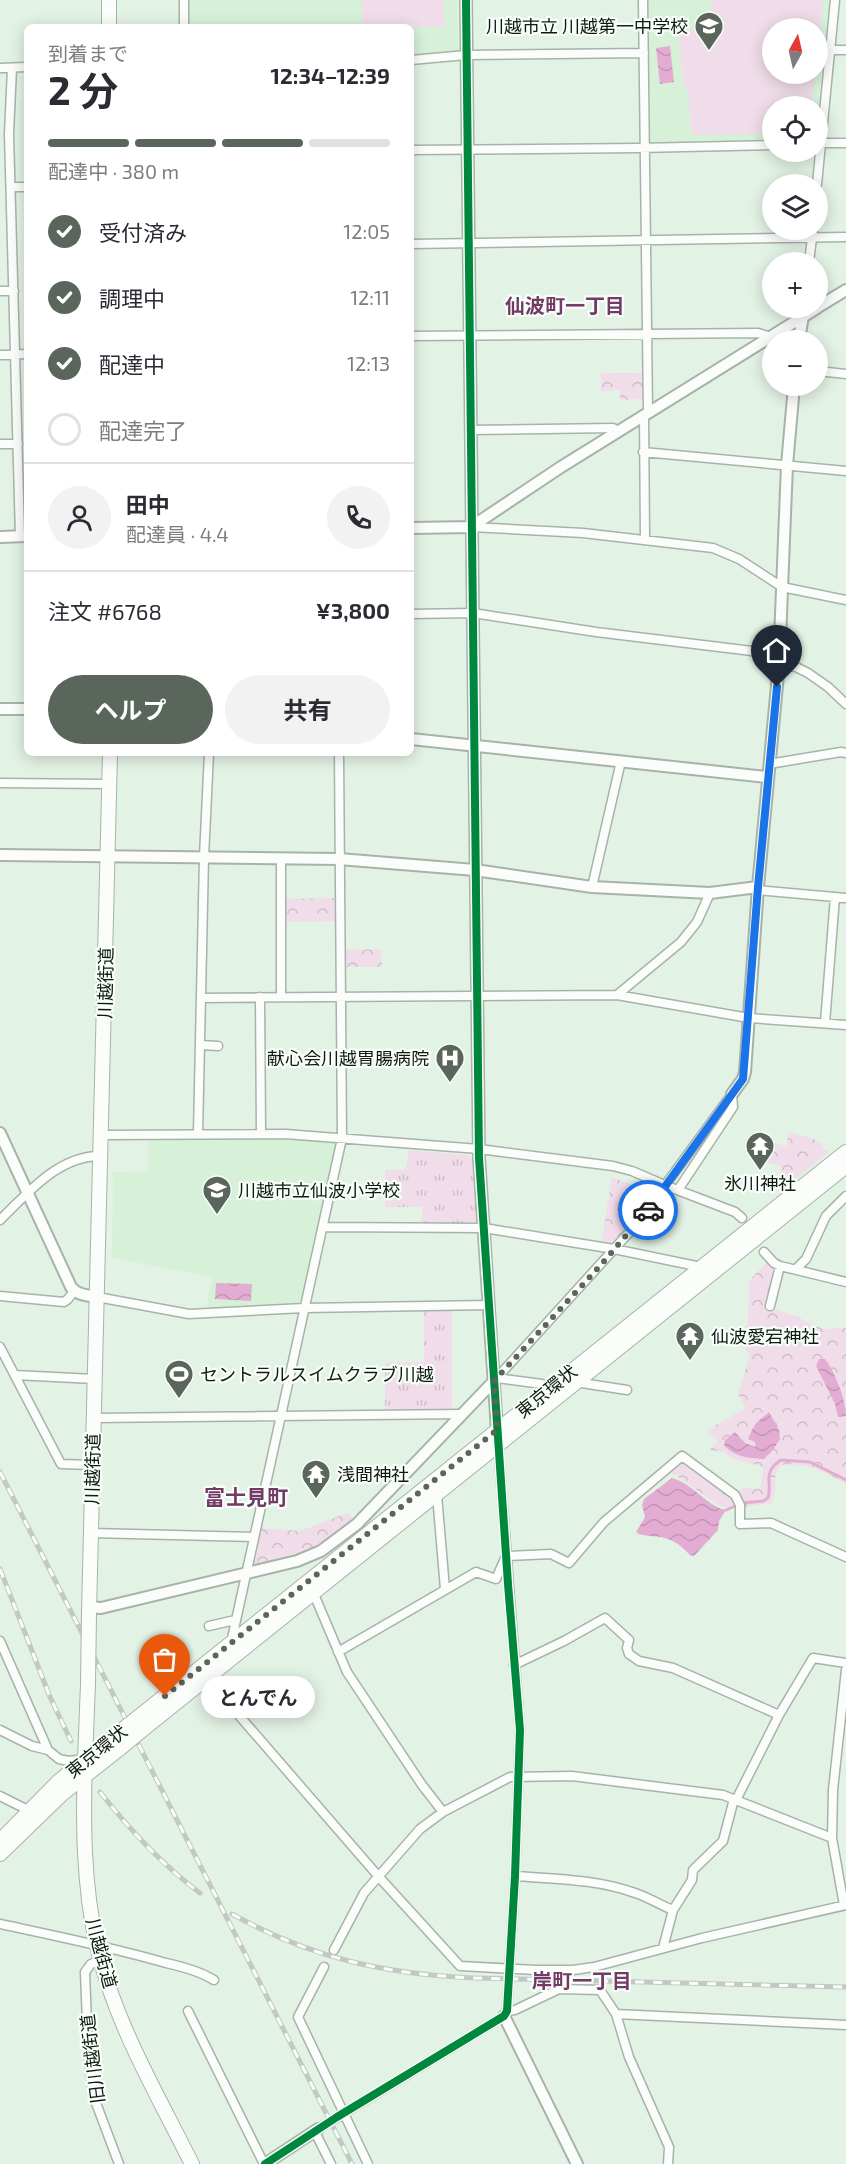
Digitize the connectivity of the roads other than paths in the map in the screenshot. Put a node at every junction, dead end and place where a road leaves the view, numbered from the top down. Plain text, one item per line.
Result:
1 (109, 0) edge
2 (184, 0) edge
3 (466, 0) edge
4 (643, 0) edge
5 (835, 0) edge
6 (109, 24) edge
7 (184, 24) edge
8 (830, 50) junction
9 (846, 50) edge
10 (644, 54) junction
11 (466, 55) junction
12 (414, 60) edge
13 (24, 67) edge
14 (0, 68) edge
15 (12, 68) junction
16 (825, 96) edge
17 (5, 134) edge
18 (828, 143) edge
19 (846, 143) edge
20 (762, 145) edge
21 (644, 148) junction
22 (414, 150) edge
23 (468, 150) junction
24 (11, 187) junction
25 (24, 187) edge
26 (828, 235) edge
27 (762, 236) edge
28 (846, 237) edge
29 (645, 240) junction
30 (469, 243) junction
31 (414, 244) edge
32 (846, 290) edge
33 (0, 291) edge
34 (14, 291) junction
35 (828, 301) edge
36 (795, 318) edge
37 (780, 330) edge
38 (647, 334) junction
39 (762, 334) edge
40 (469, 335) junction
41 (414, 336) edge
42 (762, 343) edge
43 (24, 354) edge
44 (0, 355) edge
45 (15, 355) junction
46 (828, 371) edge
47 (846, 374) edge
48 (793, 396) edge
49 (646, 414) junction
50 (471, 430) junction
51 (619, 431) junction
52 (0, 444) edge
53 (18, 444) junction
54 (643, 452) junction
55 (787, 465) junction
56 (846, 471) edge
57 (471, 527) junction
58 (414, 528) edge
59 (24, 536) edge
60 (0, 537) edge
61 (645, 538) junction
62 (782, 587) junction
63 (846, 600) edge
64 (473, 613) junction
65 (414, 614) edge
66 (779, 664) junction
67 (846, 704) edge
68 (24, 709) edge
69 (0, 710) edge
70 (414, 739) edge
71 (475, 746) junction
72 (846, 753) edge
73 (110, 756) edge
74 (209, 756) edge
75 (339, 756) edge
76 (621, 761) junction
77 (769, 764) junction
78 (767, 777) junction
79 (0, 783) edge
80 (109, 784) junction
81 (0, 855) edge
82 (107, 855) junction
83 (204, 857) junction
84 (280, 858) junction
85 (339, 859) junction
86 (475, 870) junction
87 (592, 887) junction
88 (758, 888) junction
89 (710, 893) junction
90 (835, 897) junction
91 (846, 898) edge
92 (477, 995) junction
93 (617, 995) junction
94 (281, 997) junction
95 (201, 998) junction
96 (260, 998) junction
97 (341, 998) junction
98 (749, 1018) junction
99 (825, 1023) junction
100 (846, 1025) edge
101 (200, 1046) junction
102 (218, 1046) dead end
103 (732, 1094) junction
104 (0, 1133) edge
105 (198, 1134) junction
106 (261, 1134) junction
107 (101, 1135) junction
108 (342, 1138) junction
109 (479, 1149) junction
110 (846, 1152) edge
111 (100, 1156) junction
112 (846, 1166) edge
113 (660, 1183) dead end
114 (27, 1194) junction
115 (846, 1196) edge
116 (742, 1218) dead end
117 (0, 1220) edge
118 (323, 1227) junction
119 (484, 1228) junction
120 (614, 1249) junction
121 (764, 1252) dead end
122 (780, 1266) junction
123 (701, 1267) junction
124 (796, 1269) junction
125 (846, 1282) edge
126 (74, 1291) junction
127 (0, 1296) edge
128 (97, 1297) junction
129 (489, 1305) junction
130 (770, 1306) dead end
131 (304, 1308) junction
132 (0, 1347) edge
133 (15, 1375) junction
134 (94, 1379) junction
135 (495, 1380) junction
136 (575, 1382) junction
137 (550, 1388) junction
138 (627, 1390) dead end
139 (463, 1414) junction
140 (280, 1416) junction
141 (94, 1418) junction
142 (498, 1437) junction
143 (92, 1464) junction
144 (437, 1495) junction
145 (740, 1524) junction
146 (731, 1531) dead end
147 (91, 1533) junction
148 (254, 1537) junction
149 (506, 1556) junction
150 (846, 1557) edge
151 (246, 1573) junction
152 (445, 1589) junction
153 (313, 1592) junction
154 (89, 1610) junction
155 (235, 1620) junction
156 (209, 1626) dead end
157 (0, 1641) edge
158 (231, 1644) junction
159 (338, 1652) junction
160 (846, 1663) edge
161 (514, 1665) junction
162 (846, 1670) edge
163 (217, 1690) dead end
164 (779, 1715) junction
165 (139, 1725) junction
166 (0, 1730) edge
167 (116, 1743) junction
168 (48, 1750) junction
169 (86, 1759) junction
170 (85, 1775) junction
171 (518, 1775) junction
172 (0, 1796) edge
173 (735, 1800) junction
174 (53, 1802) junction
175 (28, 1810) junction
176 (443, 1812) junction
177 (84, 1817) junction
178 (832, 1838) junction
179 (0, 1841) edge
180 (0, 1854) edge
181 (379, 1876) junction
182 (515, 1876) junction
183 (845, 1905) edge
184 (673, 1910) junction
185 (0, 1924) edge
186 (97, 1945) junction
187 (663, 1948) junction
188 (334, 1950) dead end
189 (101, 1960) junction
190 (324, 1967) dead end
191 (508, 1970) junction
192 (214, 1980) dead end
193 (188, 2011) dead end
194 (505, 2014) junction
195 (616, 2014) junction
196 (846, 2025) edge
197 (344, 2114) junction
198 (316, 2131) junction
199 (119, 2164) edge
200 (192, 2164) edge
201 (265, 2164) edge
202 (331, 2164) edge
203 (368, 2164) edge
204 (578, 2164) edge
205 (668, 2164) edge

1 - 6 main road
2 - 7 street
3 - 11 street
4 - 10 street
5 - 8 street
8 - 9 street
8 - 16 street
10 - 11 street
10 - 21 street
11 - 12 street
11 - 23 street
13 - 15 street
14 - 15 street
15 - 17 street
17 - 24 street
18 - 19 street
20 - 21 street
21 - 23 street
21 - 29 street
22 - 23 street
23 - 30 street
24 - 25 street
24 - 34 street
26 - 28 street
27 - 29 street
29 - 30 street
29 - 38 street
30 - 31 street
30 - 40 street
32 - 35 street
33 - 34 street
34 - 45 street
36 - 37 street
38 - 39 street
38 - 40 street
38 - 49 street
40 - 41 street
40 - 50 street
42 - 49 street
43 - 45 street
44 - 45 street
45 - 53 street
46 - 47 street
48 - 55 street
49 - 51 street
49 - 54 street
50 - 51 street
50 - 57 street
51 - 57 street
52 - 53 street
53 - 59 street
54 - 55 street
54 - 61 street
55 - 56 street
55 - 62 street
57 - 58 street
57 - 61 street
57 - 64 street
59 - 60 street
61 - 62 street
62 - 63 street
62 - 66 street
64 - 65 street
64 - 66 street
64 - 71 street
66 - 67 street
66 - 77 street
68 - 69 street
70 - 71 street
71 - 76 street
71 - 86 street
72 - 77 street
73 - 80 main road, 川越街道
74 - 83 street
75 - 85 street
76 - 78 street
76 - 87 street
77 - 78 street
78 - 88 street
79 - 80 street
80 - 82 main road, 川越街道
81 - 82 street
82 - 83 street
82 - 107 main road, 川越街道
83 - 84 street
83 - 95 street
84 - 85 street
84 - 94 street
85 - 86 street
85 - 97 street
86 - 87 street
86 - 92 street
87 - 89 street
88 - 89 street
88 - 90 street
88 - 98 street
89 - 93 street
90 - 91 street
90 - 99 street
92 - 93 street
92 - 97 street
92 - 109 street
93 - 98 street
94 - 96 street
94 - 97 street
95 - 96 street
95 - 101 street
96 - 106 street
97 - 108 street
98 - 99 street
98 - 103 street
99 - 100 street
101 - 102 street
101 - 105 street
103 - 116 street
103 - 120 street
104 - 114 street
105 - 106 street
105 - 107 street
106 - 108 street
107 - 111 main road, 川越街道
108 - 109 street
108 - 118 street
109 - 113 street
109 - 119 street
110 - 123 main road, 東京環状
111 - 114 street
111 - 128 main road, 川越街道
112 - 136 main road, 東京環状
114 - 117 street
114 - 126 street
115 - 124 street
118 - 119 street
118 - 131 street
119 - 120 street
119 - 129 street
120 - 123 street
120 - 135 street
121 - 122 street
122 - 124 street
122 - 130 street
123 - 137 main road, 東京環状
124 - 125 street
126 - 127 street
126 - 128 street
128 - 131 street
128 - 134 main road, 川越街道
129 - 131 street
129 - 135 street
131 - 140 street
132 - 133 street
133 - 134 street
133 - 143 street
134 - 141 main road, 川越街道
135 - 137 street
135 - 139 street
135 - 142 street
136 - 138 street
136 - 142 main road, 東京環状
137 - 142 main road, 東京環状
139 - 140 street
139 - 151 street
140 - 141 street
140 - 148 street
141 - 143 main road, 川越街道
142 - 144 main road, 東京環状
142 - 149 street
142 - 158 main road, 東京環状
143 - 147 main road, 川越街道
144 - 152 street
144 - 153 main road, 東京環状
145 - 146 street
145 - 149 street
145 - 150 street
147 - 148 street
147 - 154 main road, 川越街道
148 - 151 street
149 - 152 street
149 - 161 street
151 - 154 street
151 - 155 street
152 - 159 street
153 - 159 street
153 - 165 main road, 東京環状
154 - 169 main road, 川越街道, bridge
155 - 156 street
155 - 158 street
157 - 168 street
158 - 165 main road, 東京環状
159 - 176 street
160 - 164 street
161 - 164 street
161 - 171 street
162 - 178 street
163 - 181 street
164 - 173 street
165 - 167 main road, 東京環状, bridge
166 - 168 street
167 - 169 main road, 東京環状
167 - 170 main road, 東京環状
168 - 169 street
169 - 170 main road, 川越街道
169 - 175 main road, 東京環状
170 - 174 main road, 東京環状
170 - 177 main road, 川越街道
171 - 173 street
171 - 176 street
171 - 182 street
172 - 175 street
173 - 178 street
173 - 184 street
174 - 177 main road
174 - 180 main road, 東京環状
175 - 179 main road, 東京環状
176 - 181 street
177 - 186 main road, 川越街道
178 - 183 street
181 - 188 street
181 - 191 street
182 - 184 street
182 - 191 street
183 - 187 street
184 - 187 street
185 - 186 street
186 - 189 main road, 川越街道
186 - 192 street
187 - 191 street
189 - 199 street, 旧川越街道
189 - 200 main road, 川越街道
190 - 197 street
191 - 194 street
193 - 201 street
194 - 195 street
194 - 197 street
194 - 204 street
195 - 196 street
195 - 205 street
197 - 198 street
197 - 203 street
198 - 201 street
198 - 202 street

